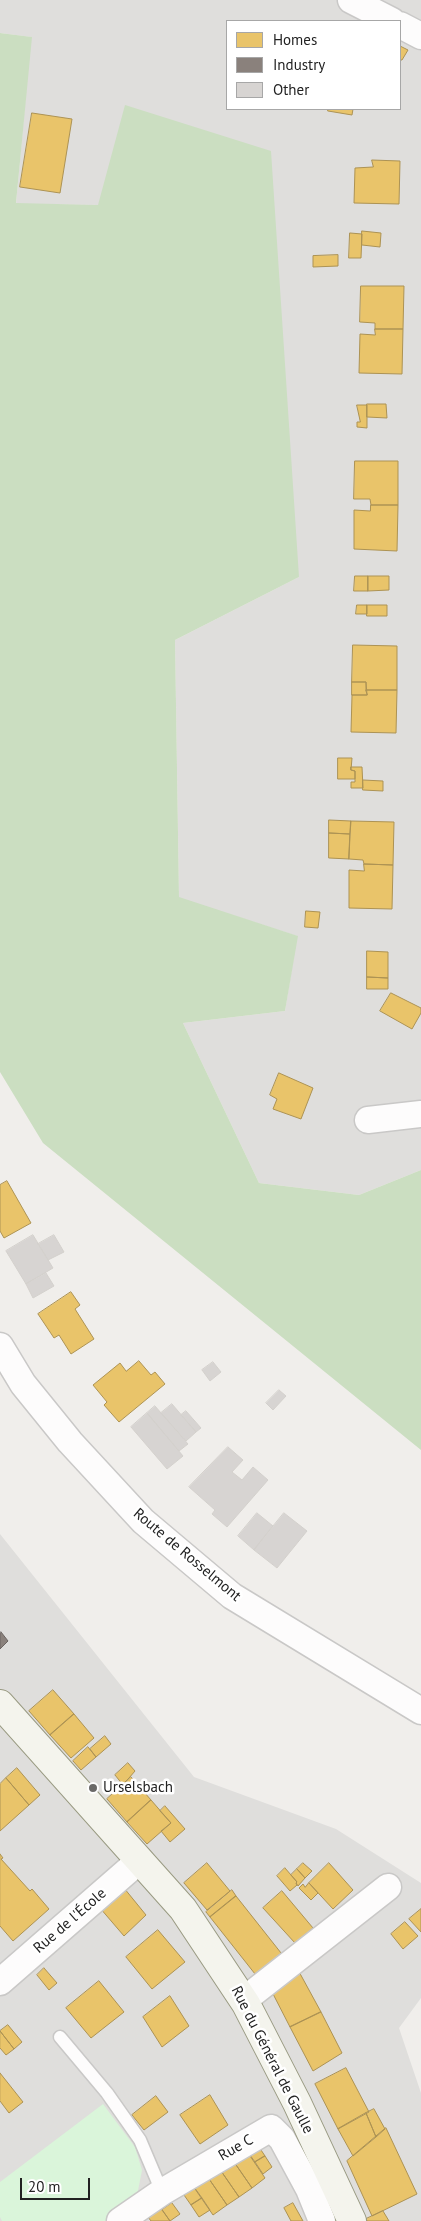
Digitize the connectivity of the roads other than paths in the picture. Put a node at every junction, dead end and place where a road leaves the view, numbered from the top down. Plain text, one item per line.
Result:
1 (351, 0) edge
2 (390, 20) edge
3 (401, 26) edge
4 (421, 36) edge
5 (421, 1114) edge
6 (368, 1120) dead end
7 (0, 1346) edge
8 (0, 1704) edge
9 (421, 1710) edge
10 (140, 1860) junction
11 (388, 1887) dead end
12 (0, 1982) edge
13 (244, 2000) junction
14 (60, 2037) dead end
15 (320, 2184) junction
16 (162, 2192) junction
17 (120, 2221) edge
18 (322, 2221) edge
19 (352, 2221) edge

1 - 2 street
3 - 4 street
5 - 6 street
7 - 9 street, Route de Rosselmont
8 - 10 main road, Rue du Général de Gaulle
10 - 12 street, Rue de l'École
10 - 13 main road, Rue du Général de Gaulle
11 - 13 street
13 - 15 main road, Rue du Général de Gaulle
14 - 16 lane
15 - 16 street, Rue C
15 - 18 street
15 - 19 main road, Rue du Général de Gaulle
16 - 17 street, Rue C

